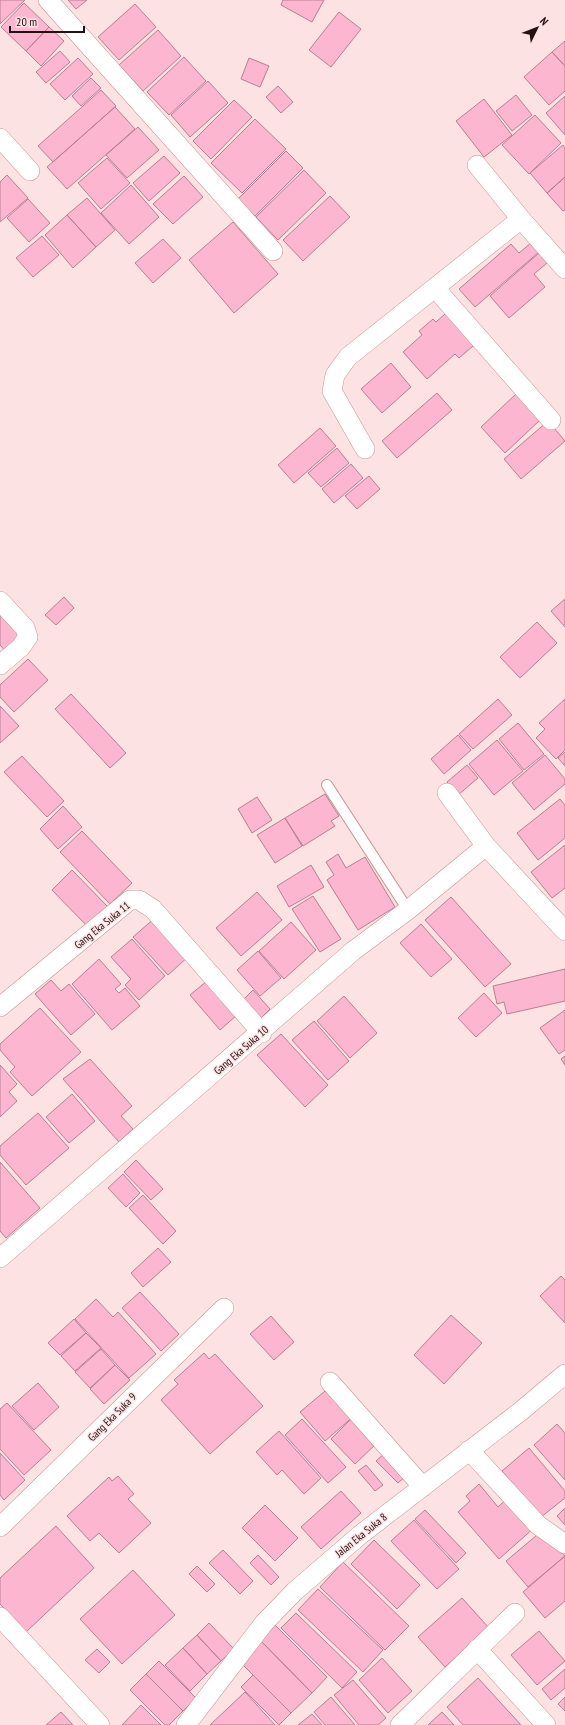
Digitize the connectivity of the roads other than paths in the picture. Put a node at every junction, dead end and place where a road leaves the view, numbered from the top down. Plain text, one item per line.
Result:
1 (48, 0) edge
2 (0, 138) edge
3 (477, 165) dead end
4 (30, 171) dead end
5 (521, 220) junction
6 (273, 251) dead end
7 (565, 269) edge
8 (435, 288) junction
9 (551, 420) dead end
10 (365, 449) dead end
11 (0, 601) edge
12 (0, 665) edge
13 (326, 786) dead end
14 (447, 793) dead end
15 (486, 846) junction
16 (408, 910) junction
17 (565, 931) edge
18 (0, 1007) edge
19 (262, 1033) junction
20 (0, 1258) edge
21 (224, 1308) dead end
22 (565, 1374) edge
23 (330, 1382) dead end
24 (469, 1450) junction
25 (422, 1487) junction
26 (0, 1527) edge
27 (565, 1544) edge
28 (515, 1613) dead end
29 (0, 1617) edge
30 (477, 1649) junction
31 (100, 1725) edge
32 (186, 1725) edge
33 (400, 1725) edge
34 (546, 1725) edge

1 - 6 street
2 - 4 street
3 - 5 street
5 - 7 street
5 - 8 street
8 - 9 street
8 - 10 street
11 - 12 street
13 - 16 lane
14 - 15 street
15 - 16 street, Gang Eka Suka 10
15 - 17 street
16 - 19 street, Gang Eka Suka 10
18 - 19 street, Gang Eka Suka 11
19 - 20 street, Gang Eka Suka 10
21 - 26 street, Gang Eka Suka 9
22 - 24 street, Jalan Eka Suka 8
23 - 25 street
24 - 25 street, Jalan Eka Suka 8
24 - 27 street
25 - 32 street, Jalan Eka Suka 8
28 - 30 street
29 - 31 street
30 - 33 street
30 - 34 street

